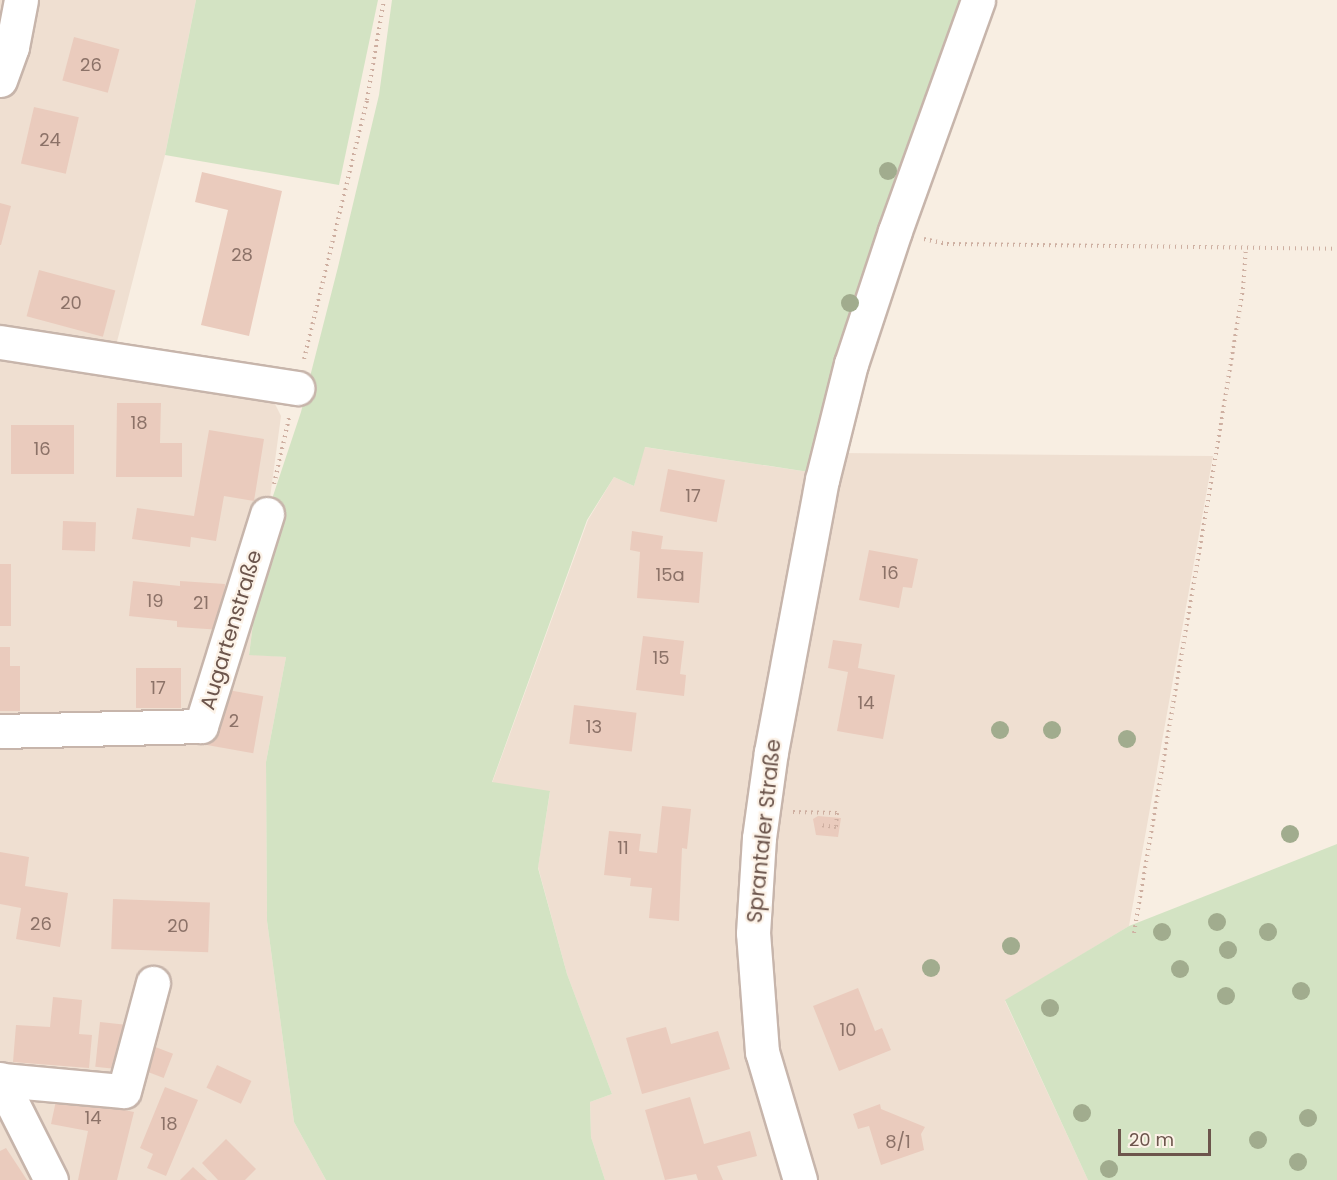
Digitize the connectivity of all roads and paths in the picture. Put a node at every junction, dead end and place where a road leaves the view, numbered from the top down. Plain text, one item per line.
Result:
1 (21, 0) edge
2 (384, 0) edge
3 (978, 0) edge
4 (0, 80) edge
5 (895, 231) junction
6 (1246, 248) junction
7 (1337, 249) edge
8 (15, 344) edge
9 (297, 387) junction
10 (267, 514) joint
11 (0, 731) edge
12 (812, 811) dead end
13 (820, 825) dead end
14 (1134, 933) dead end
15 (153, 983) dead end
16 (1, 1079) edge
17 (51, 1180) edge
18 (800, 1180) edge

1 - 4 street
2 - 9 path
3 - 5 street, Sprantaler Straße
5 - 6 path
5 - 18 street, Sprantaler Straße
6 - 7 path
6 - 14 path
8 - 9 street
9 - 10 path
10 - 11 street, Augartenstraße
12 - 13 path
15 - 16 street
16 - 17 street

